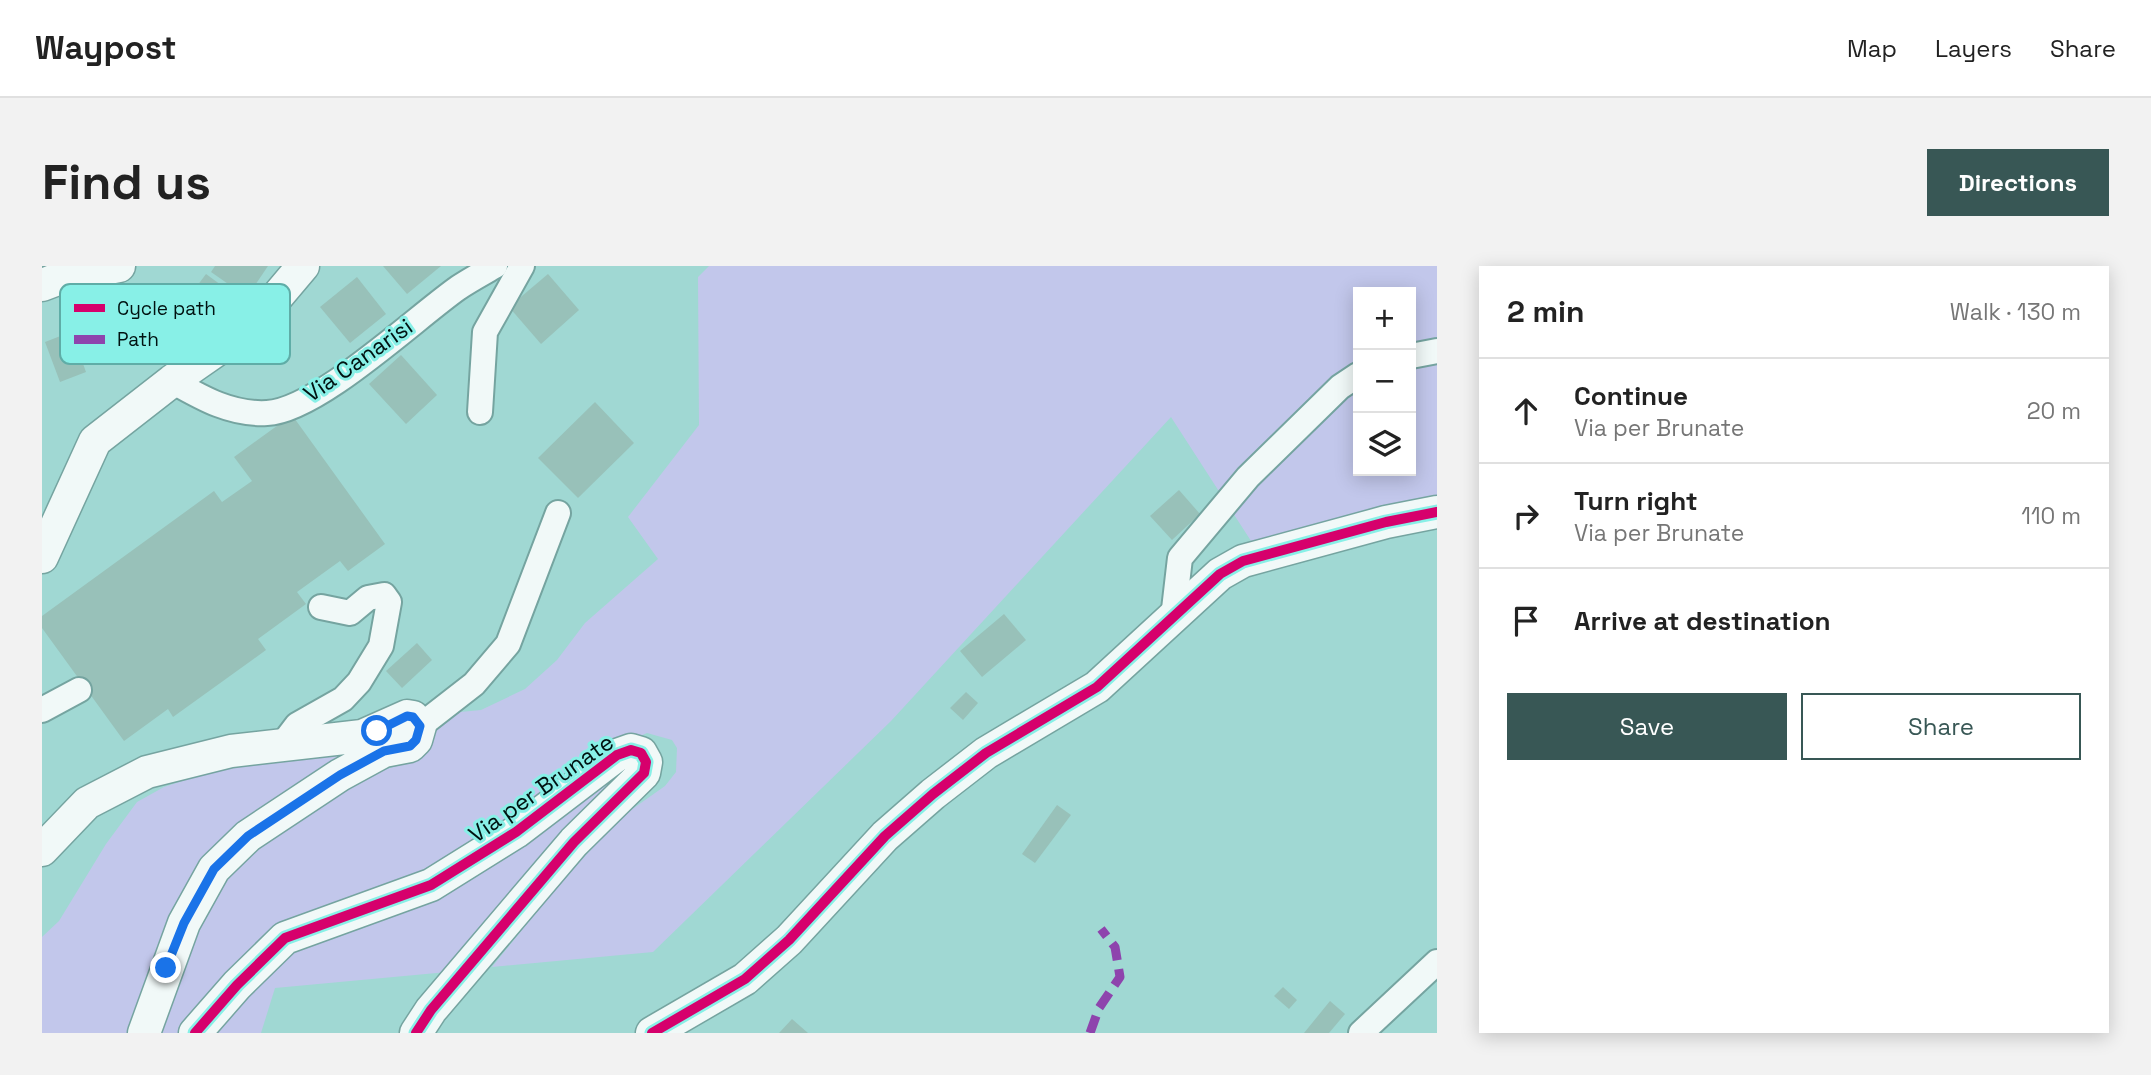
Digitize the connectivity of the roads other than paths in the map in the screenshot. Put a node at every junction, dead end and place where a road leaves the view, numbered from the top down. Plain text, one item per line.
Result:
1 (116, 266) edge
2 (303, 266) edge
3 (495, 266) edge
4 (522, 266) edge
5 (288, 284) edge
6 (42, 285) edge
7 (1437, 351) edge
8 (1416, 355) edge
9 (196, 364) edge
10 (1353, 378) edge
11 (172, 381) junction
12 (480, 412) dead end
13 (1437, 512) edge
14 (558, 513) dead end
15 (42, 557) edge
16 (321, 607) dead end
17 (1173, 618) junction
18 (79, 690) dead end
19 (42, 710) edge
20 (420, 726) junction
21 (281, 746) junction
22 (42, 850) edge
23 (1437, 962) edge
24 (144, 1033) edge
25 (195, 1033) edge
26 (416, 1033) edge
27 (652, 1033) edge
28 (1360, 1033) edge

1 - 6 street
2 - 5 street
3 - 11 street, Via Canarisi
4 - 12 street
7 - 8 street
9 - 11 street
10 - 17 street
11 - 15 street
13 - 17 street
14 - 20 street
16 - 21 street
17 - 27 street
18 - 19 street
20 - 21 street
20 - 24 street
21 - 22 street
23 - 28 street
25 - 26 street, Via per Brunate

